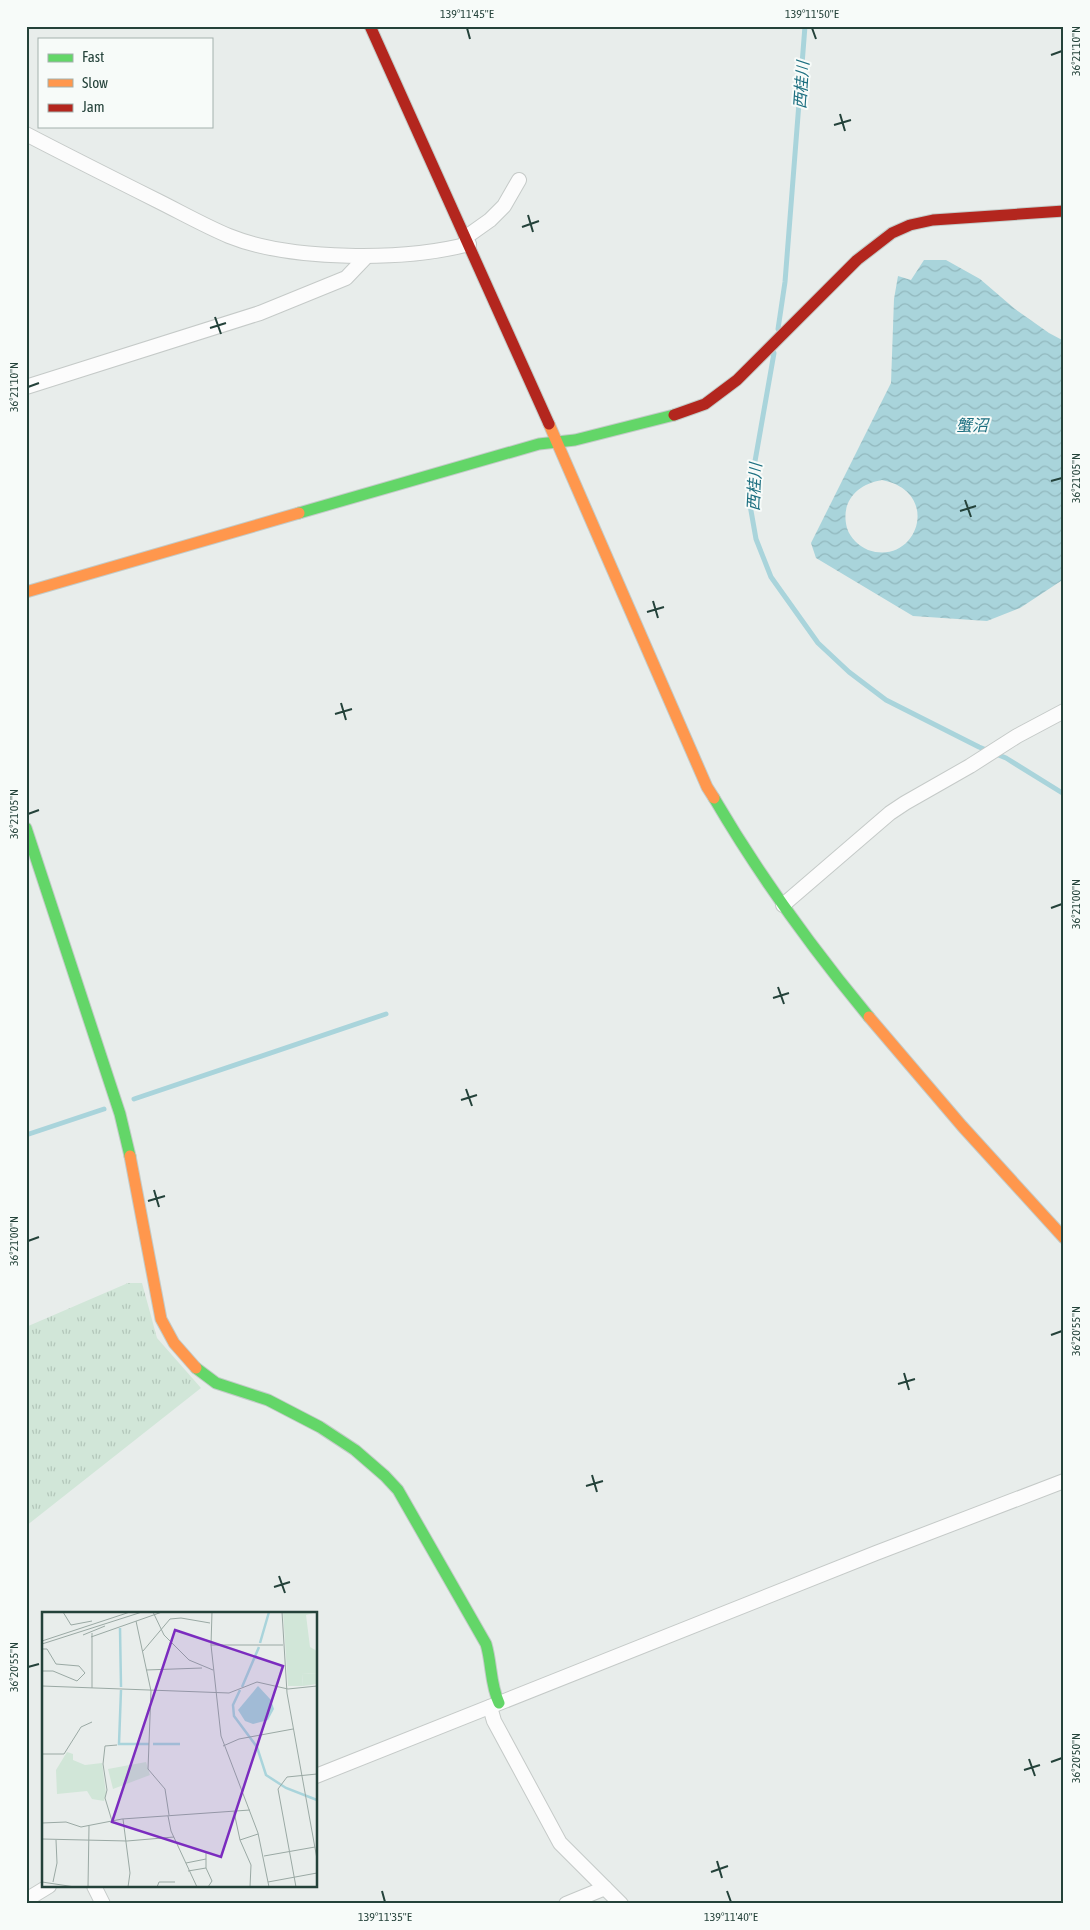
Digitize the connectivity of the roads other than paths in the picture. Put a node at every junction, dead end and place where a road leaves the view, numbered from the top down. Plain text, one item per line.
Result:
1 (374, 28) edge
2 (26, 134) edge
3 (520, 180) dead end
4 (1064, 211) edge
5 (467, 241) junction
6 (367, 256) junction
7 (26, 387) edge
8 (557, 441) junction
9 (26, 592) edge
10 (1064, 710) edge
11 (26, 828) edge
12 (783, 905) junction
13 (1064, 1238) edge
14 (1064, 1481) edge
15 (494, 1705) junction
16 (318, 1775) edge
17 (46, 1888) edge
18 (95, 1888) edge
19 (605, 1888) junction
20 (26, 1900) edge
21 (103, 1904) edge
22 (566, 1904) edge
23 (621, 1904) edge

1 - 5 street
2 - 6 street
3 - 5 street
4 - 8 street
5 - 6 street
5 - 8 street
6 - 7 street
8 - 9 street
8 - 12 street
10 - 12 street
11 - 15 street
12 - 13 street
14 - 15 street
15 - 16 street
15 - 19 street
17 - 20 street
18 - 21 street
19 - 22 street
19 - 23 street

